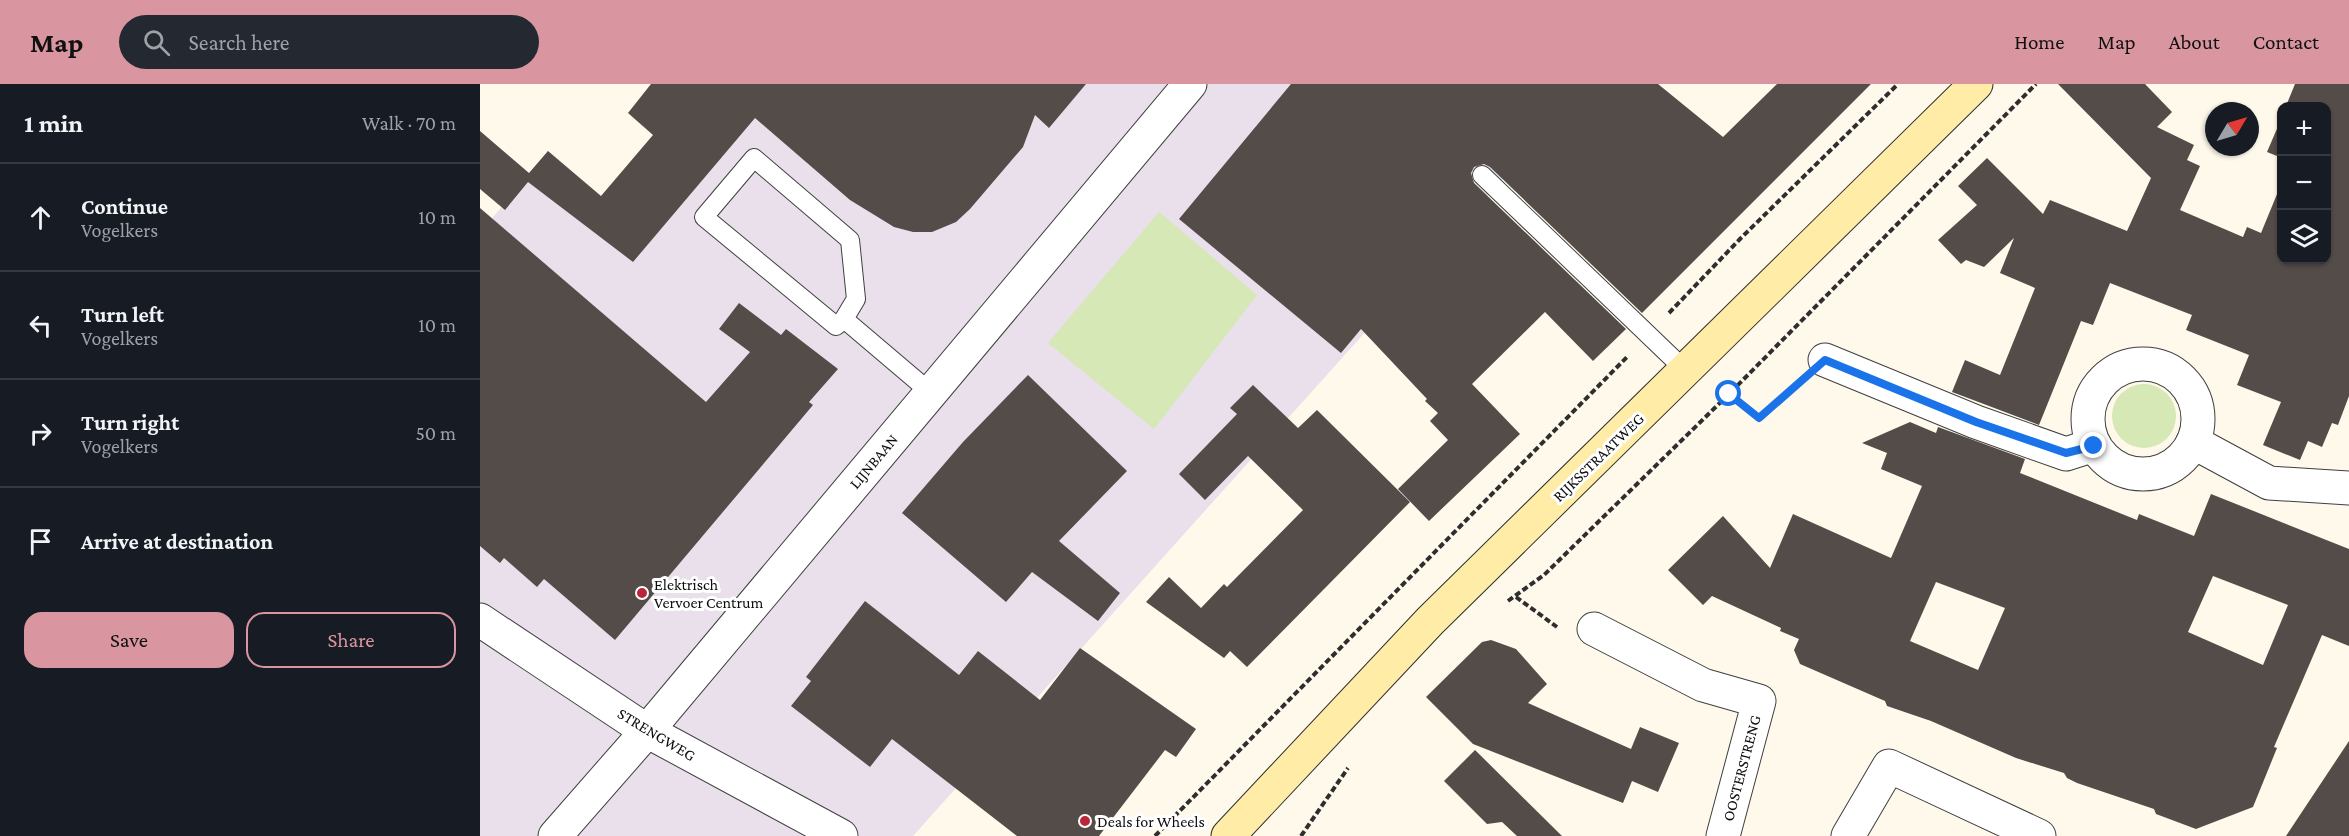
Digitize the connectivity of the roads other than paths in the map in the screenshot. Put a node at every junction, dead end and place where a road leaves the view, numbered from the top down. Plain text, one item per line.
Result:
1 (1190, 84) edge
2 (1976, 84) edge
3 (1482, 175) dead end
4 (844, 319) junction
5 (1825, 360) road end
6 (1686, 370) junction
7 (930, 392) junction
8 (2193, 442) junction
9 (2094, 446) junction
10 (2349, 488) edge
11 (480, 620) edge
12 (1594, 629) dead end
13 (647, 731) junction
14 (555, 836) edge
15 (841, 836) edge
16 (1228, 836) edge
17 (1723, 836) edge
18 (1848, 836) edge
19 (2039, 836) edge

1 - 7 street, LIJNBAAN
2 - 6 main road, RIJKSSTRAATWEG
3 - 6 lane
4 - 4 lane
4 - 7 lane
5 - 9 street
6 - 16 main road, RIJKSSTRAATWEG
7 - 13 street, LIJNBAAN
8 - 9 street
8 - 9 street
8 - 10 street
11 - 13 street, STRENGWEG
12 - 17 street, OOSTERSTRENG
13 - 14 street, LIJNBAAN
13 - 15 street, STRENGWEG
18 - 19 street

